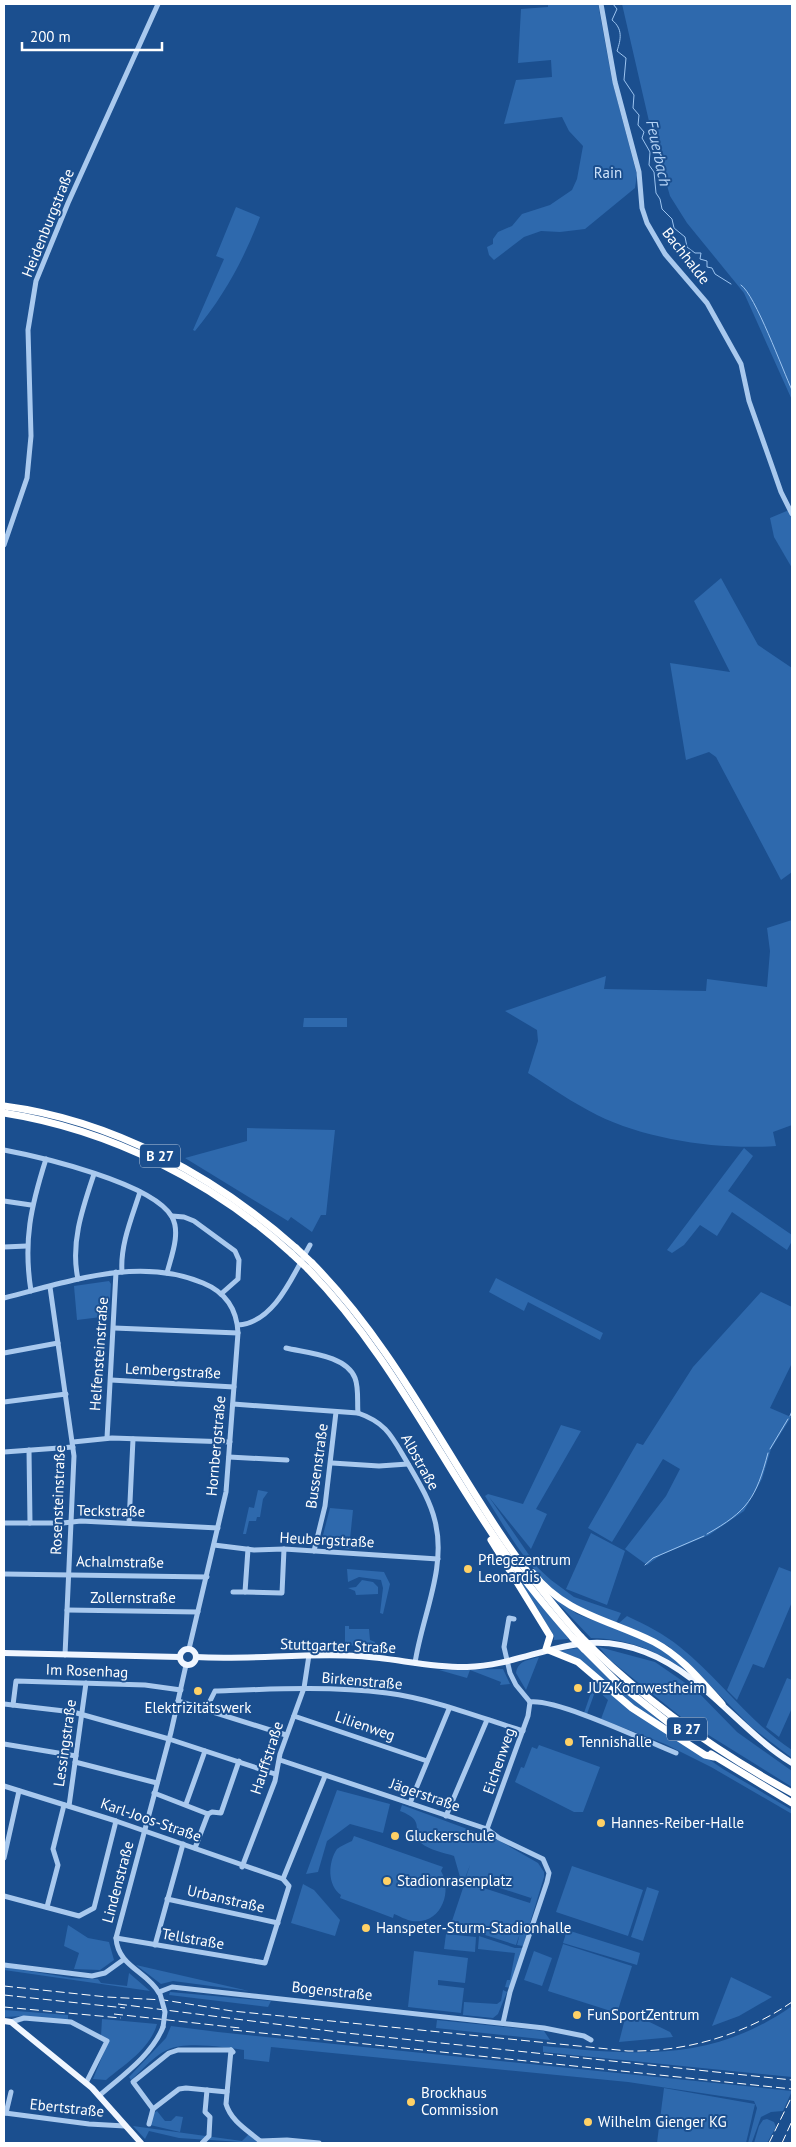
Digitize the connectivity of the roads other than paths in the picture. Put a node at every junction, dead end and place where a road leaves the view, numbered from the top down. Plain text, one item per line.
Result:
1 (158, 4) edge
2 (601, 4) edge
3 (792, 514) edge
4 (4, 545) edge
5 (4, 1106) edge
6 (4, 1113) edge
7 (4, 1150) edge
8 (46, 1159) junction
9 (94, 1174) junction
10 (140, 1192) junction
11 (4, 1201) edge
12 (31, 1206) junction
13 (172, 1216) junction
14 (310, 1245) dead end
15 (27, 1246) junction
16 (4, 1247) edge
17 (294, 1251) junction
18 (310, 1266) junction
19 (119, 1272) junction
20 (167, 1273) junction
21 (78, 1279) junction
22 (50, 1287) junction
23 (31, 1292) junction
24 (221, 1294) junction
25 (4, 1298) edge
26 (238, 1325) junction
27 (114, 1328) junction
28 (238, 1333) junction
29 (58, 1343) junction
30 (286, 1348) dead end
31 (4, 1353) edge
32 (111, 1380) junction
33 (234, 1387) junction
34 (66, 1394) junction
35 (4, 1402) edge
36 (233, 1404) junction
37 (336, 1412) junction
38 (358, 1413) junction
39 (107, 1438) junction
40 (133, 1439) junction
41 (230, 1442) junction
42 (73, 1445) junction
43 (29, 1450) junction
44 (4, 1452) edge
45 (229, 1457) junction
46 (287, 1460) dead end
47 (332, 1463) junction
48 (408, 1464) junction
49 (478, 1512) junction
50 (71, 1522) junction
51 (129, 1522) junction
52 (4, 1523) edge
53 (30, 1523) junction
54 (218, 1528) junction
55 (214, 1545) junction
56 (248, 1549) junction
57 (284, 1549) junction
58 (314, 1552) junction
59 (515, 1555) junction
60 (438, 1558) junction
61 (4, 1574) edge
62 (67, 1574) junction
63 (207, 1577) junction
64 (233, 1592) dead end
65 (245, 1592) junction
66 (67, 1610) junction
67 (198, 1612) junction
68 (514, 1619) dead end
69 (574, 1641) junction
70 (189, 1649) junction
71 (546, 1649) junction
72 (4, 1653) edge
73 (65, 1655) junction
74 (309, 1655) junction
75 (180, 1657) junction
76 (196, 1657) junction
77 (508, 1661) junction
78 (415, 1663) junction
79 (186, 1665) junction
80 (694, 1682) junction
81 (86, 1683) junction
82 (304, 1688) junction
83 (181, 1690) junction
84 (178, 1701) junction
85 (530, 1702) junction
86 (4, 1704) edge
87 (722, 1704) junction
88 (13, 1705) junction
89 (206, 1709) junction
90 (449, 1709) junction
91 (82, 1716) junction
92 (294, 1716) junction
93 (487, 1720) junction
94 (523, 1731) junction
95 (286, 1735) junction
96 (169, 1739) junction
97 (4, 1744) edge
98 (205, 1751) junction
99 (676, 1754) dead end
100 (714, 1757) junction
101 (76, 1759) junction
102 (280, 1760) junction
103 (428, 1761) junction
104 (239, 1762) junction
105 (792, 1765) edge
106 (275, 1774) junction
107 (325, 1776) junction
108 (157, 1783) junction
109 (4, 1786) edge
110 (19, 1791) junction
111 (154, 1793) junction
112 (792, 1793) edge
113 (410, 1803) junction
114 (792, 1803) edge
115 (186, 1804) junction
116 (66, 1806) junction
117 (208, 1814) junction
118 (446, 1816) junction
119 (116, 1821) junction
120 (487, 1829) junction
121 (144, 1830) junction
122 (183, 1844) junction
123 (195, 1848) junction
124 (4, 1858) edge
125 (242, 1867) junction
126 (283, 1880) junction
127 (4, 1896) edge
128 (168, 1899) junction
129 (47, 1907) junction
130 (278, 1924) junction
131 (116, 1938) junction
132 (155, 1945) junction
133 (123, 1960) junction
134 (4, 1965) edge
135 (159, 1993) junction
136 (7, 2021) edge
137 (503, 2023) junction
138 (591, 2040) dead end
139 (86, 2083) junction
140 (207, 2090) junction
141 (10, 2092) dead end
142 (227, 2092) junction
143 (100, 2095) junction
144 (153, 2109) junction
145 (6, 2113) edge
146 (150, 2124) dead end
147 (125, 2126) junction
148 (260, 2142) edge
149 (141, 2143) edge
150 (202, 2143) edge
151 (318, 2143) edge

1 - 4 street, Heidenburgstraße
2 - 3 street, Bachhalde
5 - 17 highway, B 27
6 - 17 highway, B 27
7 - 8 street
8 - 9 street
8 - 12 street
9 - 10 street
9 - 21 street
10 - 13 street
10 - 19 street, Helfensteinstraße
11 - 12 street
12 - 15 street
13 - 20 street
13 - 24 street
14 - 26 street
15 - 16 street
15 - 23 street
17 - 18 highway, B 27, bridge
18 - 49 highway, B 27
18 - 59 highway, B 27
19 - 20 street
19 - 21 street
19 - 27 street, Helfensteinstraße
20 - 24 street
21 - 22 street
22 - 23 street
22 - 29 street, Rosensteinstraße
23 - 25 street
24 - 26 street
26 - 28 street, Hornbergstraße
27 - 28 street
27 - 32 street, Helfensteinstraße
28 - 33 street, Hornbergstraße
29 - 31 street
29 - 34 street, Rosensteinstraße
30 - 38 street
32 - 33 street, Lembergstraße
32 - 39 street, Helfensteinstraße
33 - 36 street, Hornbergstraße
34 - 35 street
34 - 42 street, Rosensteinstraße
36 - 37 street, Albstraße
36 - 41 street, Hornbergstraße
37 - 38 street, Albstraße
37 - 47 street, Bussenstraße
38 - 48 street, Albstraße
39 - 40 street
39 - 42 street
40 - 41 street
40 - 51 street
41 - 45 street, Hornbergstraße
42 - 43 street
42 - 50 street, Rosensteinstraße
43 - 44 street
43 - 53 street
45 - 46 street
45 - 54 street, Hornbergstraße
47 - 48 street
47 - 58 street, Bussenstraße
48 - 60 street, Albstraße
49 - 69 highway, B 27
49 - 71 highway
50 - 51 street, Teckstraße
50 - 53 street, Teckstraße
50 - 62 street, Rosensteinstraße
51 - 54 street, Teckstraße
52 - 53 street, Teckstraße
54 - 55 street, Hornbergstraße
55 - 56 street, Heubergstraße
55 - 63 street, Hornbergstraße
56 - 57 street, Heubergstraße
56 - 65 street
57 - 58 street, Heubergstraße
57 - 65 street
58 - 60 street, Heubergstraße
59 - 87 highway, B 27
59 - 112 highway, B 27, bridge
60 - 78 street, Albstraße
61 - 62 street, Achalmstraße
62 - 63 street, Achalmstraße
62 - 66 street, Rosensteinstraße
63 - 67 street, Hornbergstraße
64 - 65 street
66 - 67 street, Zollernstraße
66 - 73 street, Rosensteinstraße
67 - 70 street, Hornbergstraße
68 - 77 street
69 - 71 main road, Stuttgarter Straße
69 - 80 main road, Stuttgarter Straße
69 - 100 highway, B 27, bridge
70 - 75 main road
70 - 76 main road
71 - 77 main road, Stuttgarter Straße
71 - 100 highway, B 27
72 - 73 main road
73 - 75 main road
74 - 76 main road, Stuttgarter Straße
74 - 78 main road, Stuttgarter Straße
74 - 82 street, Hauffstraße
75 - 79 main road
76 - 79 main road
77 - 78 main road, Stuttgarter Straße
77 - 85 street
79 - 83 street, Lindenstraße
80 - 87 main road
80 - 105 main road
81 - 83 street, Im Rosenhag
81 - 88 street, Im Rosenhag
81 - 91 street, Lessingstraße
82 - 89 street, Birkenstraße
82 - 90 street, Birkenstraße
82 - 92 street, Hauffstraße
83 - 84 street, Lindenstraße
84 - 89 street
84 - 96 street, Lindenstraße
85 - 94 street, Eichenweg
85 - 99 street
86 - 88 street
87 - 105 main road
88 - 91 street
89 - 95 street
90 - 93 street, Birkenstraße
90 - 103 street
91 - 96 street
91 - 101 street, Lessingstraße
92 - 95 street, Hauffstraße
92 - 103 street, Lilienweg
93 - 94 street, Birkenstraße
93 - 118 street
94 - 120 street, Eichenweg
95 - 102 street, Hauffstraße
96 - 98 street
96 - 108 street, Lindenstraße
97 - 101 street
98 - 104 street
98 - 115 street
100 - 114 highway, B 27
101 - 108 street
101 - 116 street, Lessingstraße
102 - 106 street, Hauffstraße
102 - 107 street, Jägerstraße
103 - 113 street
104 - 106 street
104 - 117 street
106 - 125 street, Hauffstraße
107 - 113 street, Jägerstraße
107 - 126 street
108 - 111 street, Lindenstraße
109 - 110 street, Karl-Joos-Straße
110 - 116 street, Karl-Joos-Straße
110 - 124 street
111 - 115 street
111 - 121 street, Lindenstraße
113 - 118 street, Jägerstraße
115 - 117 street
116 - 119 street, Karl-Joos-Straße
116 - 129 street, Lessingstraße
117 - 123 street
118 - 120 street, Jägerstraße
119 - 121 street, Karl-Joos-Straße
119 - 129 street
120 - 137 street, Jägerstraße
121 - 122 street, Karl-Joos-Straße
121 - 131 street, Lindenstraße
122 - 123 street, Karl-Joos-Straße
122 - 128 street
123 - 125 street, Karl-Joos-Straße
125 - 126 street, Karl-Joos-Straße
126 - 130 street, Karl-Joos-Straße
127 - 129 street
128 - 130 street, Urbanstraße
128 - 132 street
130 - 132 street, Tellstraße
131 - 132 street, Tellstraße
131 - 133 street, Lindenstraße
133 - 134 street
133 - 135 street
135 - 137 street, Bogenstraße
135 - 143 street, bridge
136 - 139 main road
136 - 139 street
137 - 138 street, Bogenstraße
139 - 143 main road
140 - 142 street
140 - 144 street
140 - 150 street
141 - 145 street, Ebertstraße
142 - 144 street
142 - 148 street
143 - 147 main road
144 - 146 street
145 - 147 street, Ebertstraße
147 - 149 main road
148 - 151 street

